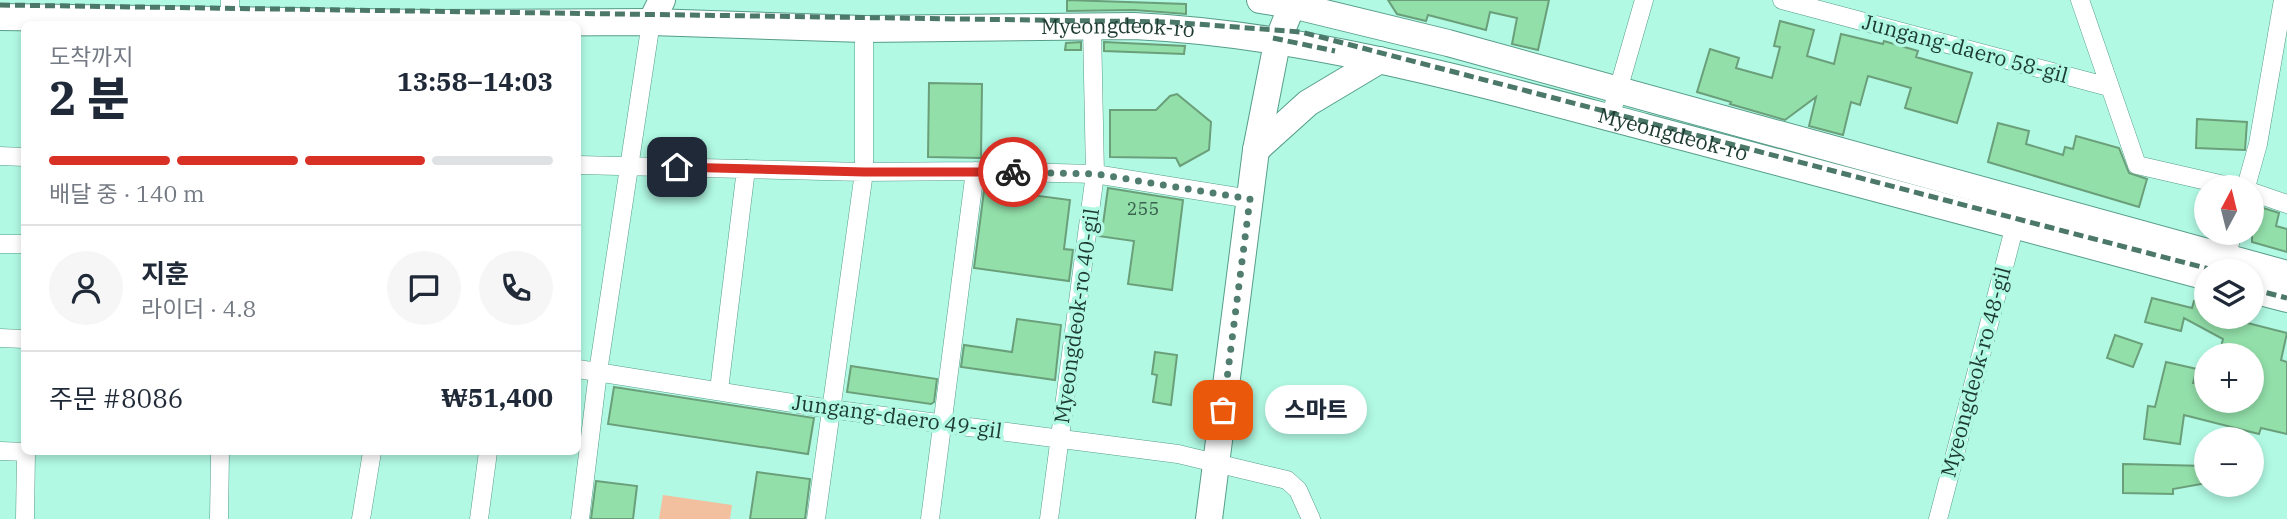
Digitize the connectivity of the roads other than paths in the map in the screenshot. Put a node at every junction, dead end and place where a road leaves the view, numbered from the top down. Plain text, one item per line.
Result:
1 (1260, 0) edge
2 (1360, 0) edge
3 (1644, 0) edge
4 (1782, 0) edge
5 (2080, 0) edge
6 (2283, 0) edge
7 (1293, 3) edge
8 (657, 11) edge
9 (230, 15) edge
10 (0, 17) edge
11 (31, 21) edge
12 (360, 21) edge
13 (572, 21) edge
14 (1373, 24) junction
15 (1092, 27) junction
16 (864, 29) junction
17 (1277, 43) junction
18 (1380, 60) junction
19 (2109, 87) junction
20 (1618, 90) junction
21 (1610, 118) junction
22 (1256, 150) junction
23 (0, 156) edge
24 (21, 157) edge
25 (581, 165) edge
26 (631, 166) junction
27 (746, 169) junction
28 (975, 171) junction
29 (864, 172) junction
30 (1096, 174) junction
31 (2249, 175) edge
32 (2194, 178) edge
33 (2264, 196) edge
34 (1250, 199) junction
35 (2287, 204) edge
36 (2015, 225) junction
37 (2194, 236) edge
38 (0, 244) edge
39 (21, 244) edge
40 (2230, 245) edge
41 (2194, 273) edge
42 (2287, 274) edge
43 (2264, 293) edge
44 (2287, 299) edge
45 (0, 338) edge
46 (21, 339) edge
47 (581, 369) edge
48 (598, 372) junction
49 (719, 390) junction
50 (830, 409) junction
51 (943, 424) junction
52 (1060, 439) junction
53 (0, 451) edge
54 (21, 452) edge
55 (26, 455) edge
56 (220, 455) edge
57 (372, 455) edge
58 (488, 455) edge
59 (1216, 463) junction
60 (25, 519) edge
61 (219, 519) edge
62 (361, 519) edge
63 (479, 519) edge
64 (580, 519) edge
65 (816, 519) edge
66 (930, 519) edge
67 (1049, 519) edge
68 (1209, 519) edge
69 (1311, 519) edge
70 (1938, 519) edge

1 - 7 main road, Myeongdeok-ro
2 - 14 main road
3 - 20 street
4 - 19 street, Jungang-daero 58-gil
5 - 19 street
6 - 31 street
7 - 14 main road, Myeongdeok-ro
7 - 17 main road
8 - 13 main road, Myeongdeok-ro
8 - 16 main road, Myeongdeok-ro
8 - 26 street
9 - 11 main road, Myeongdeok-ro
9 - 12 main road, Myeongdeok-ro
10 - 11 main road, Myeongdeok-ro
14 - 20 main road, Myeongdeok-ro
15 - 16 main road, Myeongdeok-ro
15 - 17 main road, Myeongdeok-ro
15 - 30 street, Myeongdeok-ro 40-gil
16 - 29 street
17 - 18 main road, Myeongdeok-ro
17 - 22 main road
18 - 21 main road, Myeongdeok-ro
18 - 22 main road
19 - 32 street
20 - 21 street
20 - 37 main road, Myeongdeok-ro
21 - 36 main road, Myeongdeok-ro
22 - 34 main road
23 - 24 street
25 - 26 street
26 - 27 street
26 - 48 street
27 - 29 street
27 - 49 street
28 - 29 street
28 - 30 street
28 - 51 street
29 - 50 street
30 - 34 street
30 - 52 street, Myeongdeok-ro 40-gil
33 - 35 street
34 - 59 main road
36 - 41 main road, Myeongdeok-ro
36 - 70 street, Myeongdeok-ro 48-gil
38 - 39 street
40 - 42 main road, Myeongdeok-ro
43 - 44 main road
45 - 46 street
47 - 48 street, Jungang-daero 49-gil
48 - 49 street, Jungang-daero 49-gil
48 - 64 street
49 - 50 street, Jungang-daero 49-gil
50 - 51 street, Jungang-daero 49-gil
50 - 65 street
51 - 52 street, Jungang-daero 49-gil
51 - 66 street
52 - 59 street, Jungang-daero 49-gil
52 - 67 street, Myeongdeok-ro 40-gil
53 - 54 street
55 - 60 street
56 - 61 street
57 - 62 street
58 - 63 street
59 - 68 main road
59 - 69 street, Jungang-daero 49-gil

